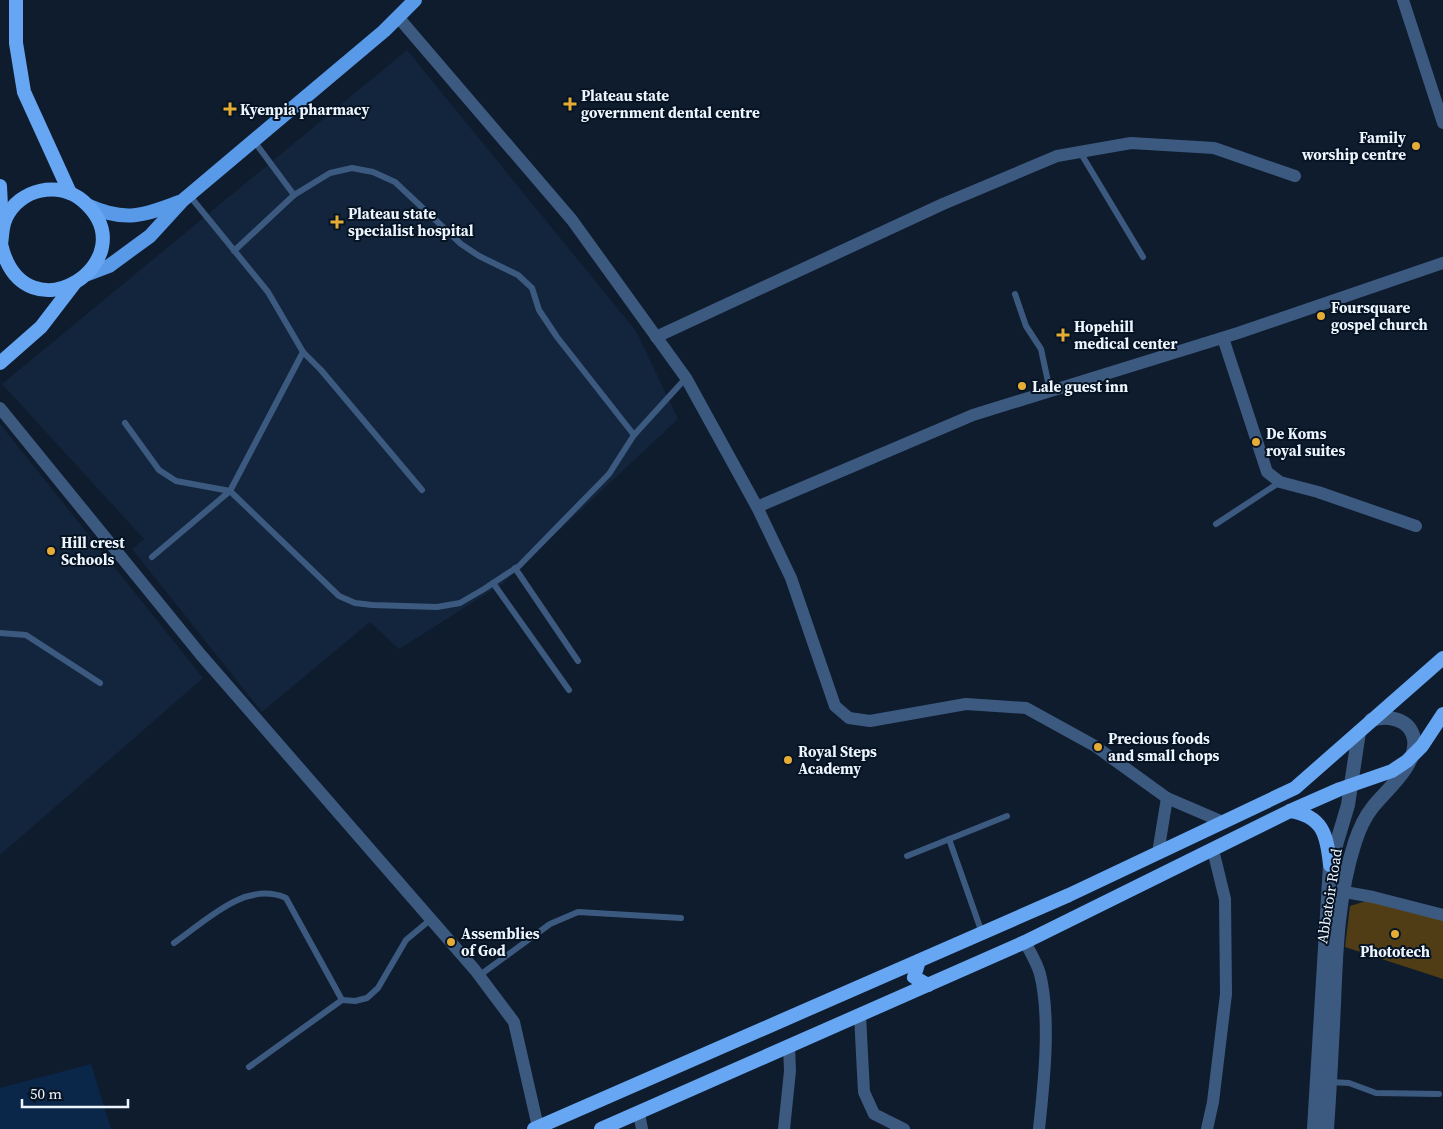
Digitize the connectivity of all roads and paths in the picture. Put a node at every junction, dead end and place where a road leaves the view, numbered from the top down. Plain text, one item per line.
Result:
1 (16, 0) edge
2 (415, 0) edge
3 (1403, 0) edge
4 (398, 17) junction
5 (1443, 123) edge
6 (254, 141) junction
7 (1080, 152) junction
8 (1295, 176) dead end
9 (0, 186) edge
10 (70, 193) junction
11 (294, 195) junction
12 (186, 198) junction
13 (89, 206) junction
14 (2, 227) junction
15 (1, 246) edge
16 (234, 250) junction
17 (1142, 257) dead end
18 (1443, 263) edge
19 (88, 274) junction
20 (74, 284) junction
21 (1015, 294) dead end
22 (656, 337) junction
23 (1223, 338) junction
24 (303, 352) junction
25 (0, 363) edge
26 (686, 378) junction
27 (1050, 391) junction
28 (0, 408) edge
29 (126, 423) dead end
30 (634, 435) junction
31 (1280, 482) junction
32 (422, 490) dead end
33 (230, 491) junction
34 (757, 508) junction
35 (1216, 524) dead end
36 (1416, 526) dead end
37 (152, 557) dead end
38 (515, 568) junction
39 (494, 583) junction
40 (0, 633) edge
41 (1443, 658) edge
42 (578, 661) dead end
43 (100, 682) dead end
44 (569, 690) dead end
45 (1443, 714) edge
46 (1371, 720) junction
47 (1359, 732) junction
48 (1412, 756) junction
49 (1351, 785) junction
50 (1167, 798) junction
51 (1290, 811) junction
52 (1007, 816) dead end
53 (1223, 822) junction
54 (949, 839) junction
55 (1214, 850) junction
56 (1158, 853) junction
57 (906, 856) dead end
58 (1330, 865) junction
59 (1345, 892) junction
60 (1443, 915) edge
61 (681, 918) dead end
62 (430, 920) junction
63 (982, 933) junction
64 (1025, 942) junction
65 (174, 943) dead end
66 (919, 961) junction
67 (480, 975) junction
68 (928, 985) junction
69 (342, 1000) junction
70 (860, 1015) junction
71 (789, 1046) junction
72 (249, 1067) dead end
73 (1330, 1082) junction
74 (1439, 1094) dead end
75 (639, 1114) junction
76 (536, 1128) edge
77 (602, 1129) edge
78 (642, 1129) edge
79 (784, 1129) edge
80 (904, 1129) edge
81 (1039, 1129) edge
82 (1207, 1129) edge
83 (1314, 1129) edge
84 (1327, 1129) edge

1 - 10 highway
2 - 4 main road
3 - 5 street
4 - 6 main road
4 - 22 street
6 - 11 lane
6 - 12 main road
7 - 8 street
7 - 17 lane
7 - 22 street
9 - 14 highway
10 - 13 highway
10 - 14 highway
11 - 16 lane
11 - 30 lane
12 - 13 main road
12 - 16 lane
12 - 19 main road
13 - 19 highway
14 - 15 highway
15 - 20 highway
16 - 24 lane
18 - 23 street
19 - 20 highway
20 - 25 highway
21 - 27 lane
22 - 26 street
23 - 27 street
23 - 31 street
24 - 32 lane
24 - 33 lane
26 - 30 lane
26 - 34 street
27 - 34 street
28 - 62 street
29 - 33 lane
30 - 38 lane
31 - 35 lane
31 - 36 street
33 - 37 lane
33 - 39 lane
34 - 50 street
38 - 39 lane
38 - 42 lane
39 - 44 lane
40 - 43 lane
41 - 46 highway
45 - 48 highway
46 - 47 highway
46 - 48 street
47 - 49 street, Abbatoir Road
47 - 53 highway
48 - 49 highway
48 - 59 street, Abbatoir Road
49 - 51 highway
49 - 58 street, Abbatoir Road
50 - 53 street
50 - 56 street
51 - 55 highway
51 - 58 highway
52 - 54 lane
53 - 56 highway
54 - 57 lane
54 - 63 lane
55 - 64 highway
55 - 82 street
56 - 63 highway
58 - 83 street, Abbatoir Road
59 - 60 street
59 - 73 street, Abbatoir Road
61 - 67 lane
62 - 67 street
62 - 69 lane
63 - 66 highway
64 - 68 highway
64 - 81 street
65 - 69 lane
66 - 68 highway
66 - 76 highway
67 - 76 street
68 - 70 highway
69 - 72 lane
70 - 71 highway
70 - 80 street
71 - 75 highway
71 - 79 street
73 - 74 lane
73 - 84 street, Abbatoir Road
75 - 77 highway
75 - 78 street

